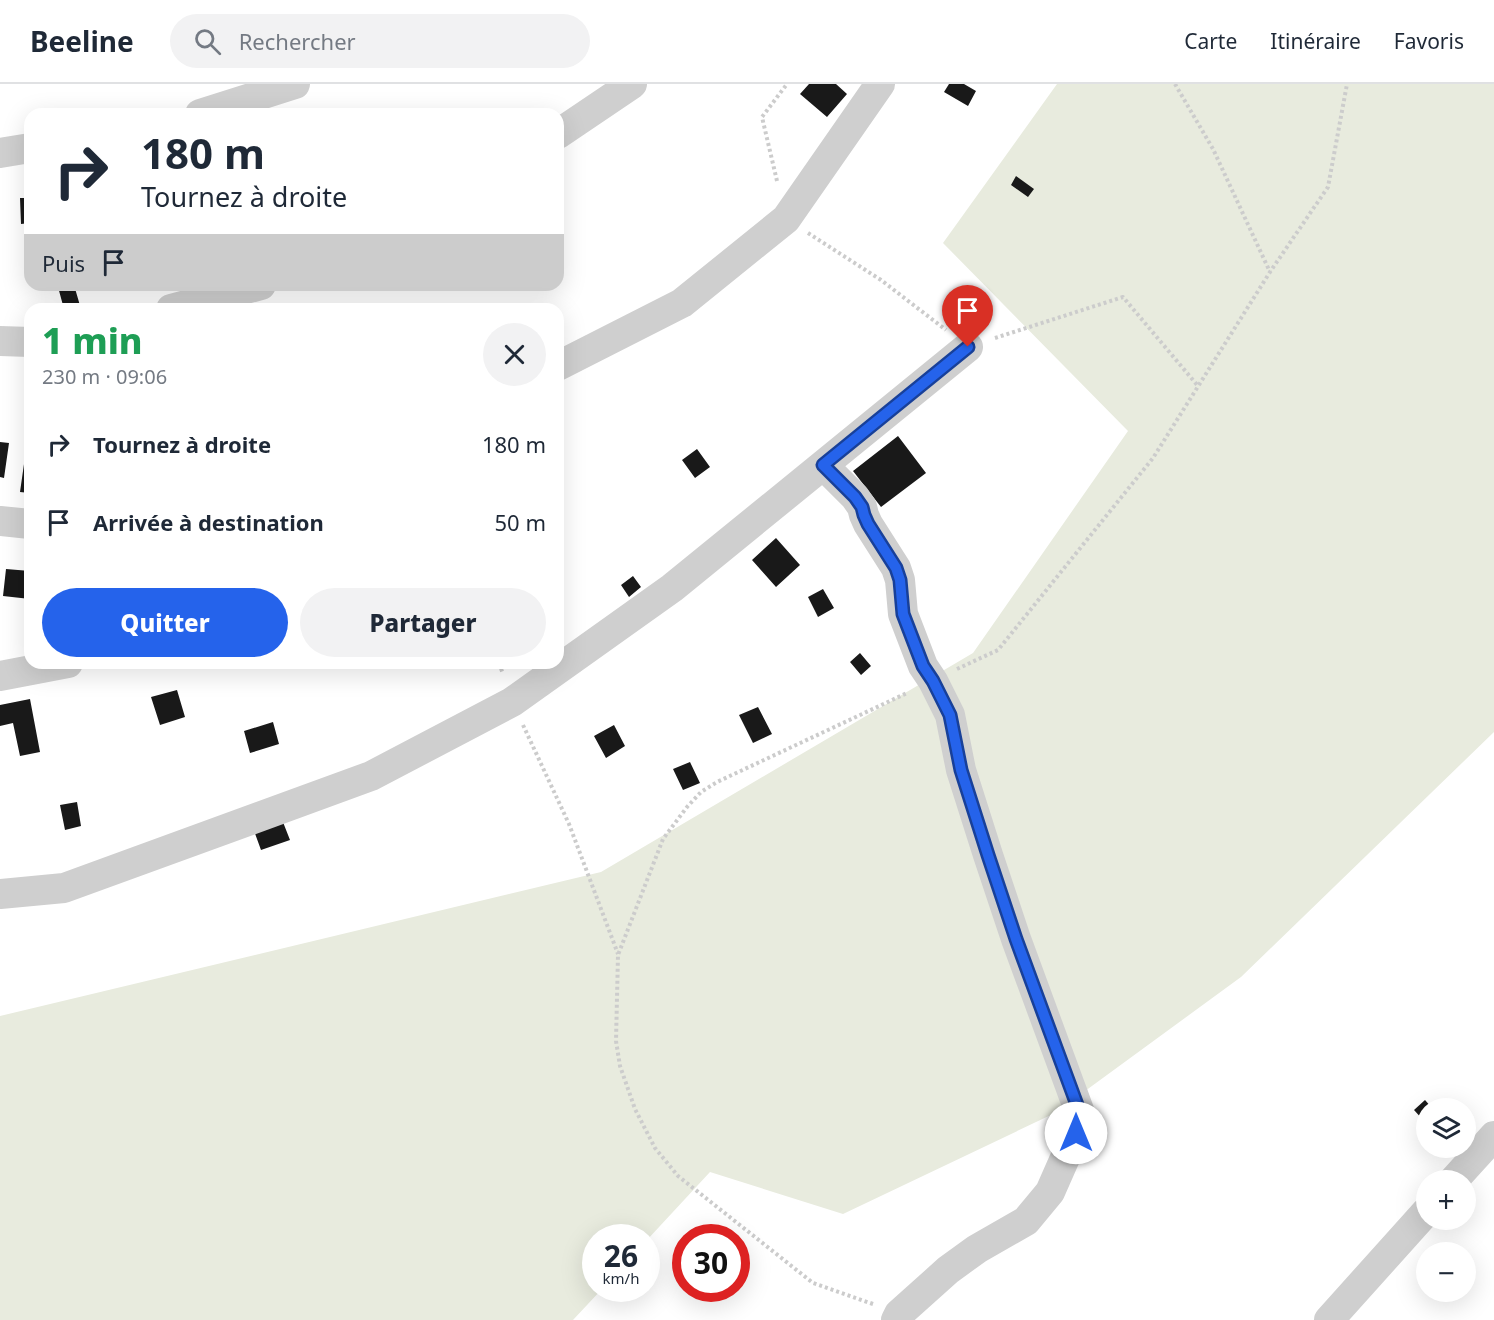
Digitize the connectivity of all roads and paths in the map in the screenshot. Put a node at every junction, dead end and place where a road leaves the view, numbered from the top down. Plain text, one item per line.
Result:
1 (295, 84) edge
2 (632, 84) edge
3 (787, 84) edge
4 (880, 84) edge
5 (1175, 84) edge
6 (1347, 84) edge
7 (219, 108) edge
8 (564, 130) edge
9 (24, 149) edge
10 (0, 153) edge
11 (786, 219) junction
12 (1270, 272) junction
13 (238, 291) edge
14 (194, 303) edge
15 (0, 341) edge
16 (24, 342) edge
17 (968, 347) junction
18 (564, 363) edge
19 (1198, 386) junction
20 (823, 465) junction
21 (0, 521) edge
22 (24, 523) edge
23 (564, 665) edge
24 (37, 669) edge
25 (558, 669) edge
26 (0, 676) edge
27 (933, 681) junction
28 (512, 702) junction
29 (0, 894) edge
30 (618, 955) junction
31 (1494, 1136) edge
32 (1463, 1170) edge
33 (1416, 1223) edge
34 (894, 1318) edge
35 (1329, 1320) edge

1 - 7 street
2 - 8 street
3 - 11 path
4 - 11 street
5 - 12 path
6 - 12 path
9 - 10 street
11 - 17 path
11 - 18 street
12 - 19 path
13 - 14 street
15 - 16 street
17 - 19 path
17 - 20 street
19 - 27 path
20 - 23 street
20 - 27 street
21 - 22 street
24 - 26 street
25 - 28 street
27 - 30 path
27 - 34 street
28 - 29 street
28 - 30 path
30 - 34 path
31 - 32 street
33 - 35 street

